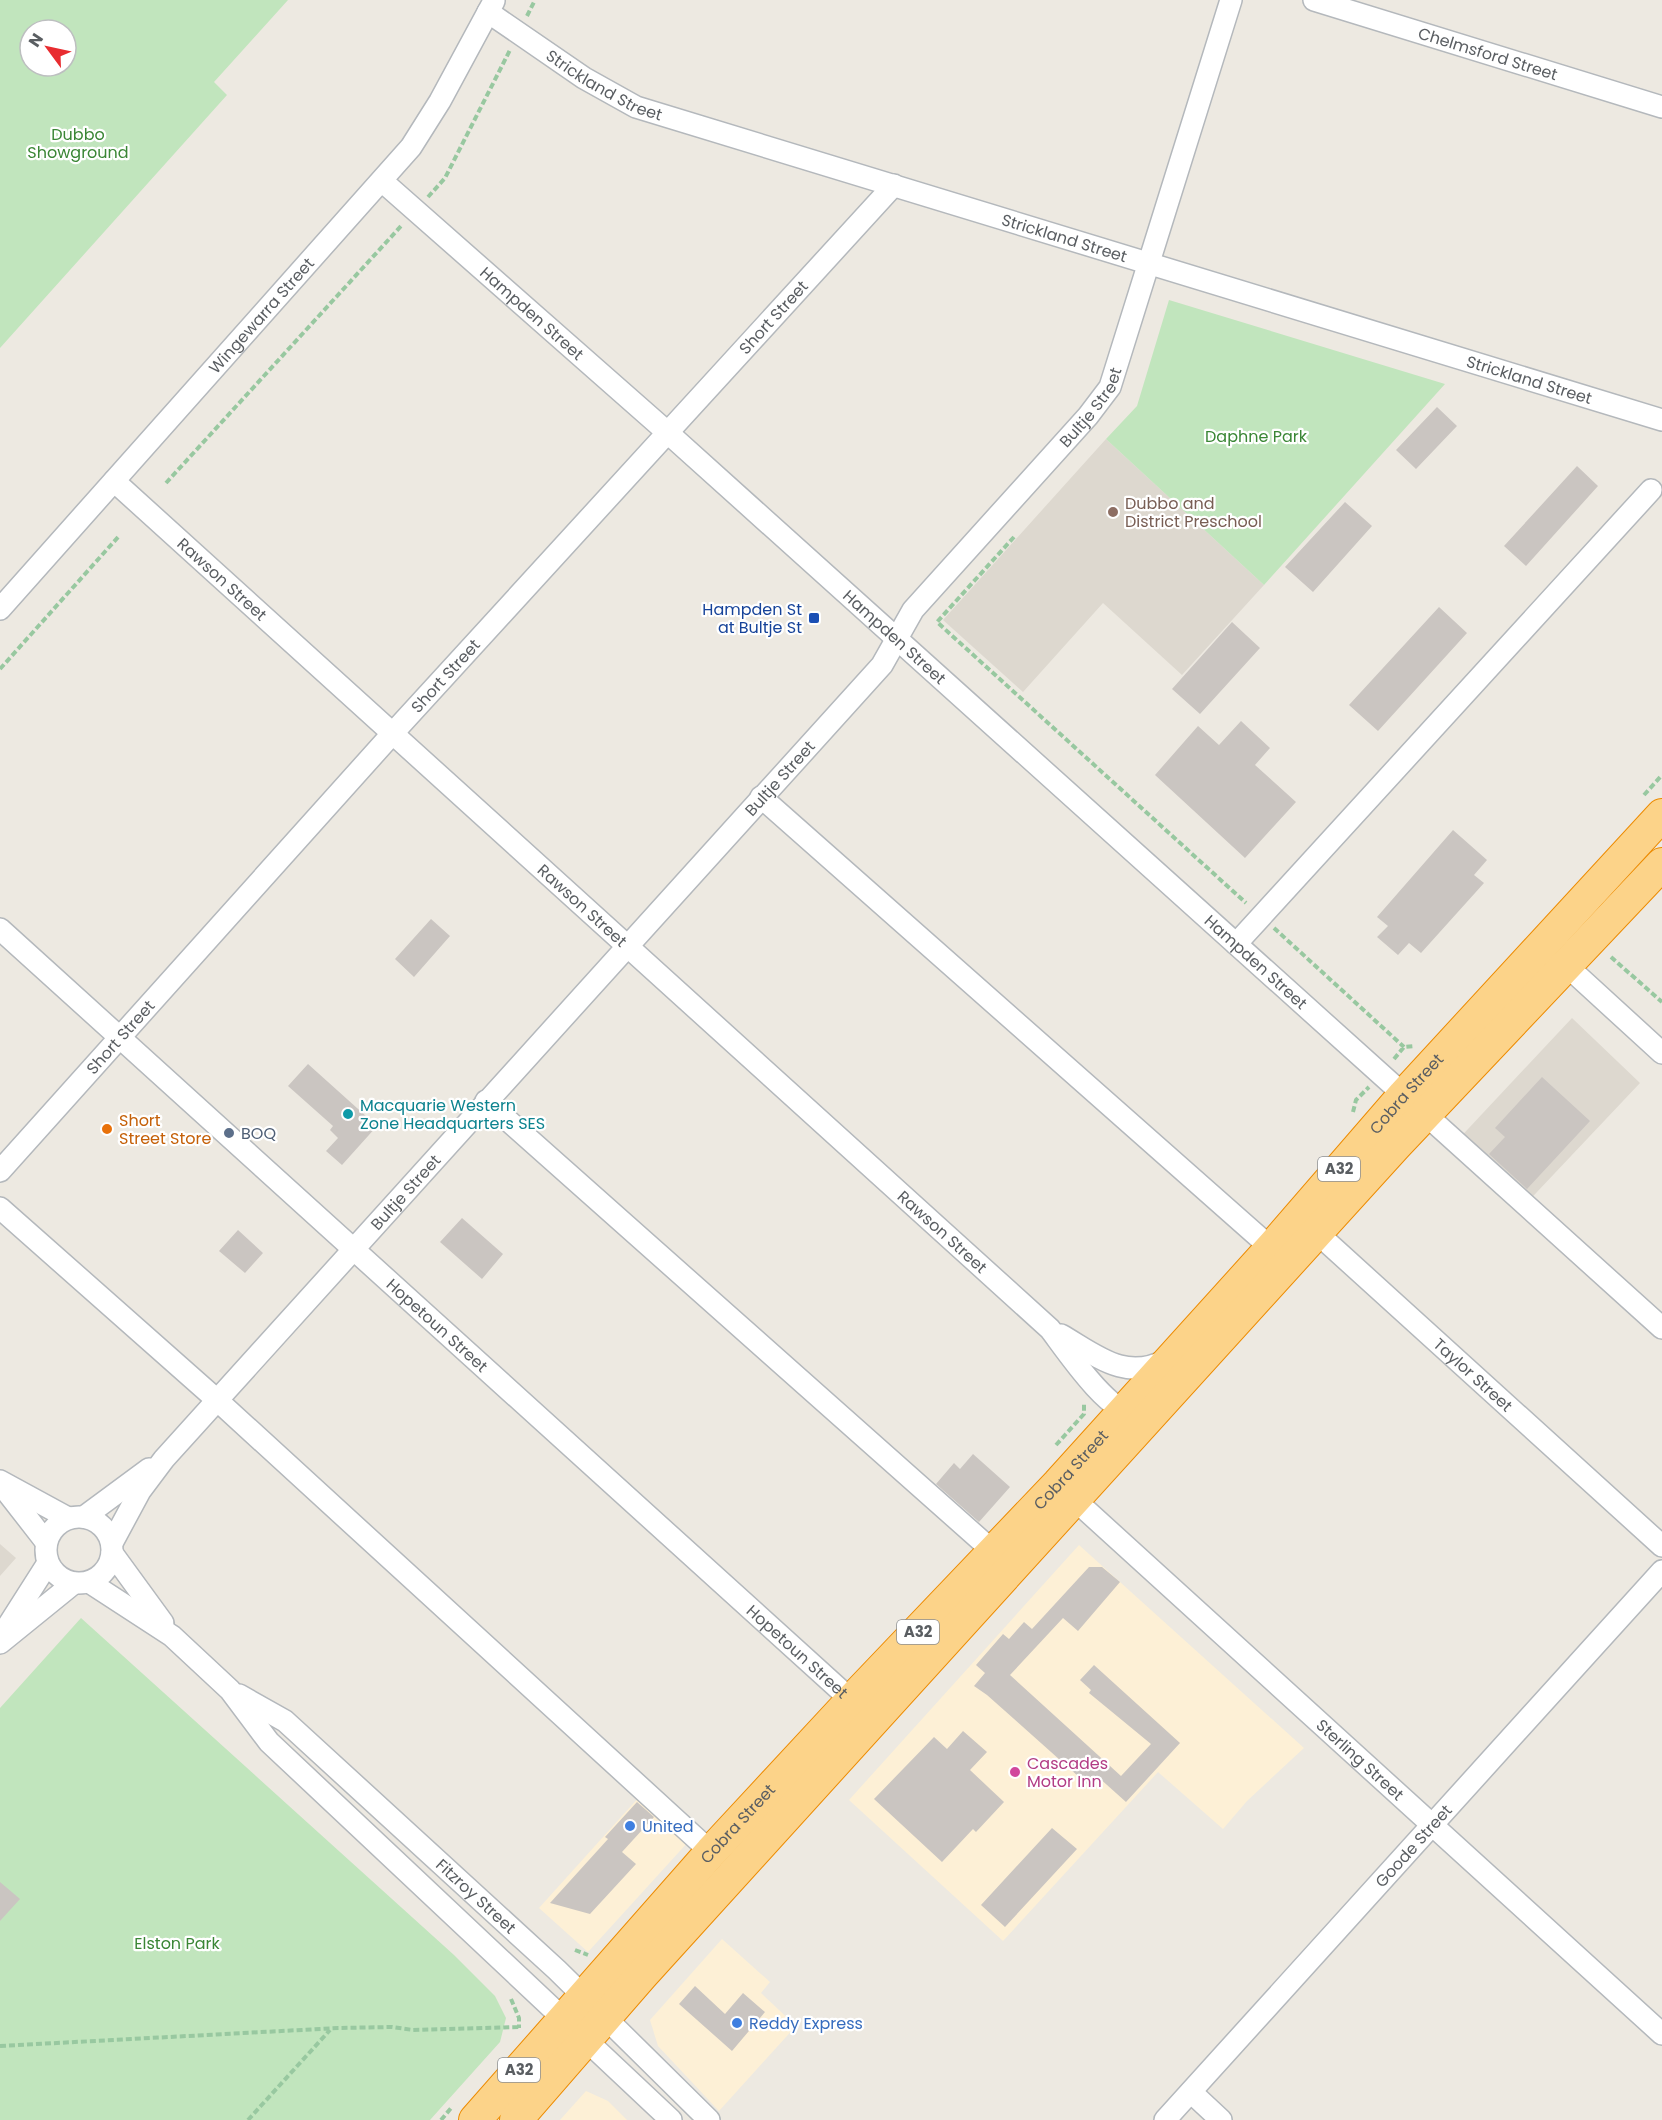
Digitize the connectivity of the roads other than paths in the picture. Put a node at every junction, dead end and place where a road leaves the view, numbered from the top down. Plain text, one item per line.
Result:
1 (1231, 0) edge
2 (1314, 0) edge
3 (491, 6) edge
4 (1662, 107) edge
5 (382, 181) junction
6 (894, 185) junction
7 (1150, 262) junction
8 (1662, 420) edge
9 (667, 432) junction
10 (114, 481) junction
11 (1651, 490) dead end
12 (0, 609) edge
13 (897, 639) junction
14 (392, 734) junction
15 (761, 797) junction
16 (1662, 815) edge
17 (1662, 864) edge
18 (0, 929) edge
19 (1236, 944) junction
20 (626, 946) junction
21 (1568, 967) junction
22 (1493, 1001) junction
23 (120, 1038) junction
24 (1662, 1053) edge
25 (486, 1101) junction
26 (1414, 1104) junction
27 (0, 1171) edge
28 (0, 1208) edge
29 (1317, 1233) junction
30 (1273, 1246) junction
31 (354, 1250) junction
32 (1662, 1328) edge
33 (1050, 1329) junction
34 (1186, 1359) junction
35 (217, 1400) junction
36 (1122, 1411) junction
37 (164, 1459) junction
38 (0, 1482) edge
39 (1067, 1492) junction
40 (76, 1517) junction
41 (1662, 1546) edge
42 (112, 1548) junction
43 (47, 1552) junction
44 (995, 1553) junction
45 (1662, 1571) edge
46 (82, 1582) junction
47 (172, 1636) junction
48 (0, 1638) edge
49 (0, 1643) edge
50 (230, 1690) junction
51 (863, 1710) junction
52 (1433, 1826) junction
53 (711, 1852) junction
54 (583, 1995) junction
55 (606, 2018) junction
56 (562, 2019) junction
57 (1662, 2034) edge
58 (585, 2041) junction
59 (1191, 2092) junction
60 (475, 2120) edge
61 (516, 2120) edge
62 (671, 2120) edge
63 (709, 2120) edge
64 (1166, 2120) edge
65 (1221, 2120) edge

1 - 7 street, Bultje Street
2 - 4 street, Chelmsford Street
3 - 5 street, Wingewarra Street
3 - 6 street, Strickland Street
5 - 9 street, Hampden Street
5 - 10 street, Wingewarra Street
6 - 7 street, Strickland Street
6 - 9 street, Short Street
7 - 8 street, Strickland Street
7 - 13 street, Bultje Street
9 - 13 street, Hampden Street
9 - 14 street, Short Street
10 - 12 street, Wingewarra Street
10 - 14 street, Rawson Street
11 - 19 street
13 - 15 street, Bultje Street
13 - 19 street, Hampden Street
14 - 20 street, Rawson Street
14 - 23 street, Short Street
15 - 20 street, Bultje Street
15 - 30 street
16 - 22 highway, Cobra Street / A32
17 - 21 highway, Cobra Street / A32
18 - 23 street, Hopetoun Street
19 - 26 street, Hampden Street
20 - 25 street, Bultje Street
20 - 33 street, Rawson Street
21 - 22 highway
21 - 24 street
21 - 26 highway, Cobra Street / A32
22 - 26 highway, Cobra Street / A32
23 - 27 street, Short Street
23 - 31 street, Hopetoun Street
25 - 31 street, Bultje Street
25 - 44 street
26 - 29 highway, Cobra Street / A32
26 - 30 highway, Cobra Street / A32
26 - 32 street, Hampden Street
28 - 35 street
29 - 30 street
29 - 34 highway, Cobra Street / A32
29 - 41 street, Taylor Street
30 - 34 highway, Cobra Street / A32
31 - 35 street, Bultje Street
31 - 51 street, Hopetoun Street
33 - 34 street, Rawson Street
33 - 36 street, Rawson Street
34 - 36 highway, Cobra Street / A32
34 - 39 highway, Cobra Street / A32
35 - 37 street, Bultje Street
35 - 53 street
36 - 39 highway, Cobra Street / A32
37 - 40 street, Bultje Street
37 - 42 street, Bultje Street
38 - 40 street
38 - 43 street
39 - 44 highway, Cobra Street / A32
39 - 51 highway, Cobra Street / A32
39 - 52 street, Sterling Street
40 - 42 street
40 - 43 street
42 - 46 street
42 - 47 street, Fitzroy Street
43 - 46 street
43 - 48 street
44 - 51 highway, Cobra Street / A32
45 - 52 street, Goode Street
46 - 47 street, Fitzroy Street
46 - 49 street
47 - 50 street, Fitzroy Street
50 - 54 street, Fitzroy Street
50 - 56 street, Fitzroy Street
51 - 53 highway, Cobra Street / A32
51 - 55 highway, Cobra Street / A32
52 - 57 street, Sterling Street
52 - 59 street, Goode Street
53 - 54 highway, Cobra Street / A32
54 - 55 street, Fitzroy Street
54 - 56 highway, Cobra Street / A32
55 - 58 highway, Cobra Street / A32
55 - 63 street, Fitzroy Street
56 - 58 street, Fitzroy Street
56 - 60 highway, Cobra Street / A32
58 - 61 highway, Cobra Street / A32
58 - 62 street, Fitzroy Street
59 - 64 street, Goode Street
59 - 65 street

